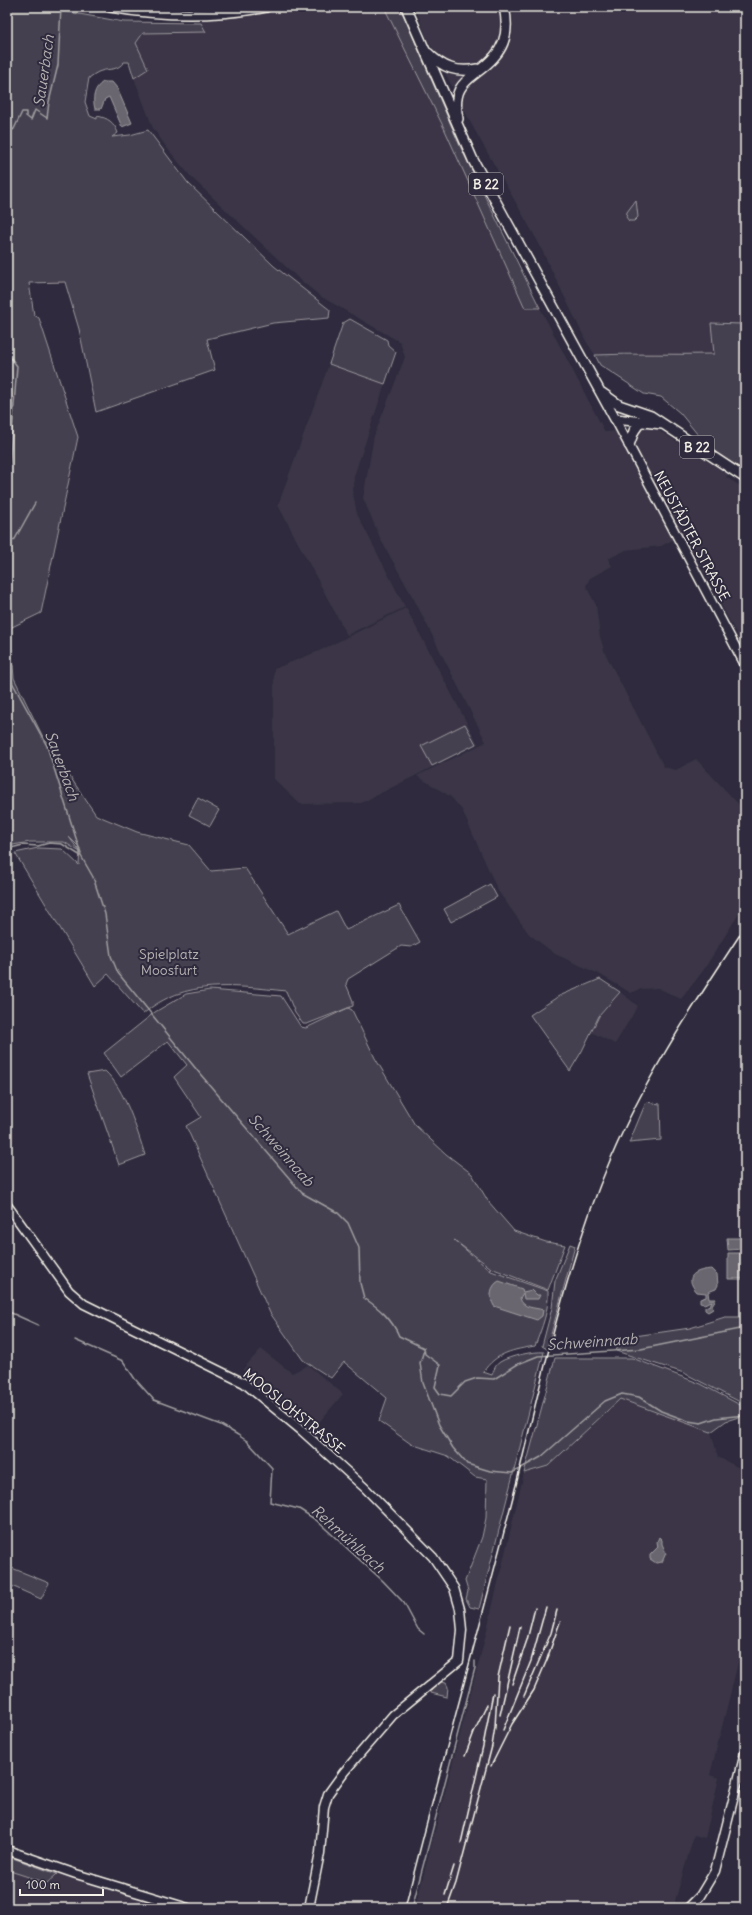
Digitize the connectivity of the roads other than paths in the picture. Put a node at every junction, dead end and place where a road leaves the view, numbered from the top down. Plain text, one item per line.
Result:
1 (266, 7) edge
2 (406, 7) edge
3 (504, 7) edge
4 (114, 8) edge
5 (424, 49) junction
6 (481, 69) junction
7 (460, 135) junction
8 (600, 392) junction
9 (615, 419) junction
10 (642, 421) junction
11 (662, 424) junction
12 (629, 445) junction
13 (745, 478) edge
14 (745, 665) edge
15 (7, 1205) edge
16 (745, 1753) edge
17 (7, 1850) edge
18 (188, 1908) edge
19 (309, 1908) edge
20 (688, 1908) edge

1 - 4 main road
2 - 5 main road, B 22
3 - 6 main road
5 - 6 main road
5 - 7 main road, B 22
6 - 7 main road
7 - 8 main road, B 22
8 - 9 main road, B 22
8 - 11 main road, B 22
9 - 10 main road, B 22
9 - 12 street, NEUSTÄDTER STRASSE
10 - 11 main road, B 22
10 - 12 main road
11 - 13 main road, B 22
12 - 14 street, NEUSTÄDTER STRASSE
15 - 19 street, MOOSLOHSTRASSE
16 - 20 street
17 - 18 street

